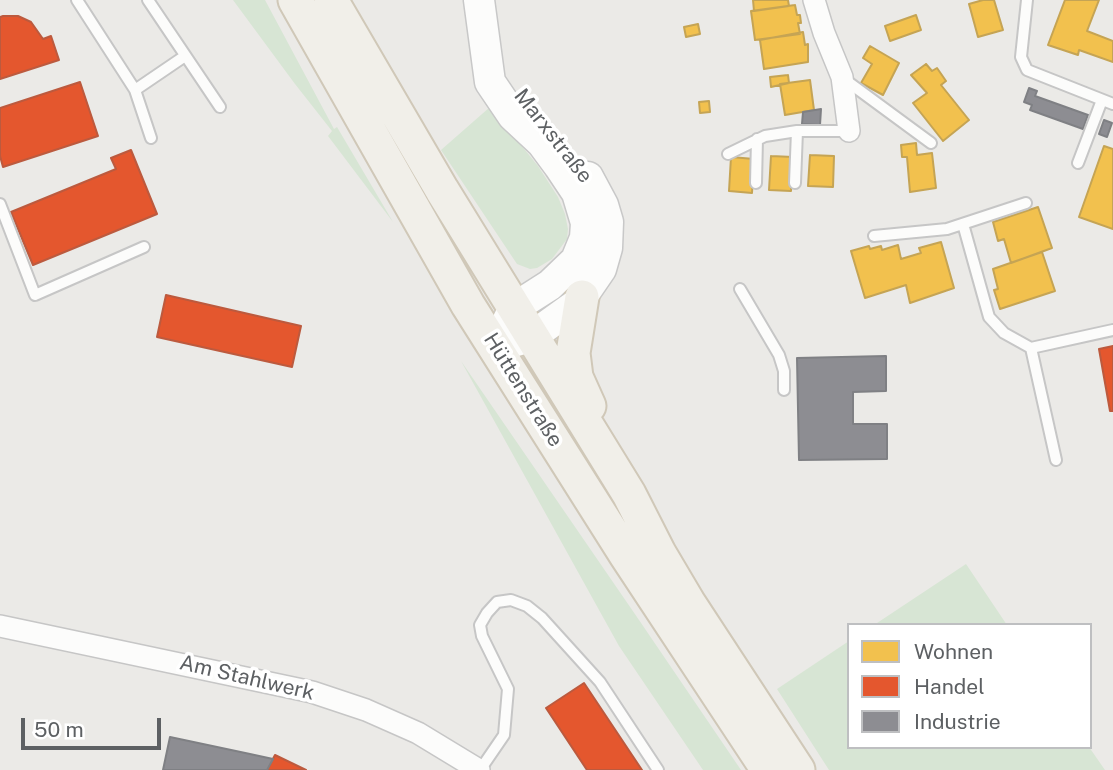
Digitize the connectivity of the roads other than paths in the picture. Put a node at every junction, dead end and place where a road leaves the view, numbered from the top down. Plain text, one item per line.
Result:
1 (77, 0) edge
2 (148, 0) edge
3 (295, 0) edge
4 (331, 0) edge
5 (479, 0) edge
6 (814, 0) edge
7 (1027, 0) edge
8 (486, 45) junction
9 (186, 56) junction
10 (842, 77) junction
11 (135, 90) junction
12 (1108, 102) edge
13 (220, 107) dead end
14 (797, 131) junction
15 (849, 131) joint
16 (150, 138) dead end
17 (757, 139) junction
18 (931, 143) dead end
19 (728, 154) dead end
20 (1078, 163) dead end
21 (756, 183) dead end
22 (795, 183) dead end
23 (1026, 203) dead end
24 (0, 204) edge
25 (963, 225) junction
26 (874, 236) dead end
27 (144, 247) dead end
28 (740, 289) dead end
29 (582, 297) junction
30 (514, 309) junction
31 (1113, 330) edge
32 (531, 337) junction
33 (495, 346) junction
34 (1031, 348) junction
35 (784, 390) dead end
36 (1056, 460) dead end
37 (629, 494) junction
38 (0, 626) edge
39 (480, 770) edge
40 (658, 770) edge
41 (768, 770) edge
42 (798, 770) edge

1 - 11 lane
2 - 9 lane
3 - 33 main road, Hüttenstraße
4 - 30 main road, Hüttenstraße
5 - 8 street, Marxstraße
6 - 10 street
7 - 12 lane
8 - 29 street, Marxstraße
8 - 30 street, Marxstraße
9 - 11 lane
9 - 13 lane
10 - 15 street
10 - 18 lane
11 - 16 lane
12 - 20 lane
14 - 15 lane
14 - 17 lane
14 - 22 lane
17 - 19 lane
17 - 21 lane
23 - 25 lane
24 - 27 lane
25 - 26 lane
25 - 34 lane
28 - 35 lane
29 - 32 street, Marxstraße
29 - 37 main road
30 - 32 main road, Hüttenstraße
30 - 33 street, Marxstraße
31 - 34 lane
32 - 33 street, Marxstraße
32 - 37 main road, Hüttenstraße
33 - 41 main road, Hüttenstraße
34 - 36 lane
37 - 42 main road, Hüttenstraße
38 - 39 street, Am Stahlwerk
39 - 40 lane

